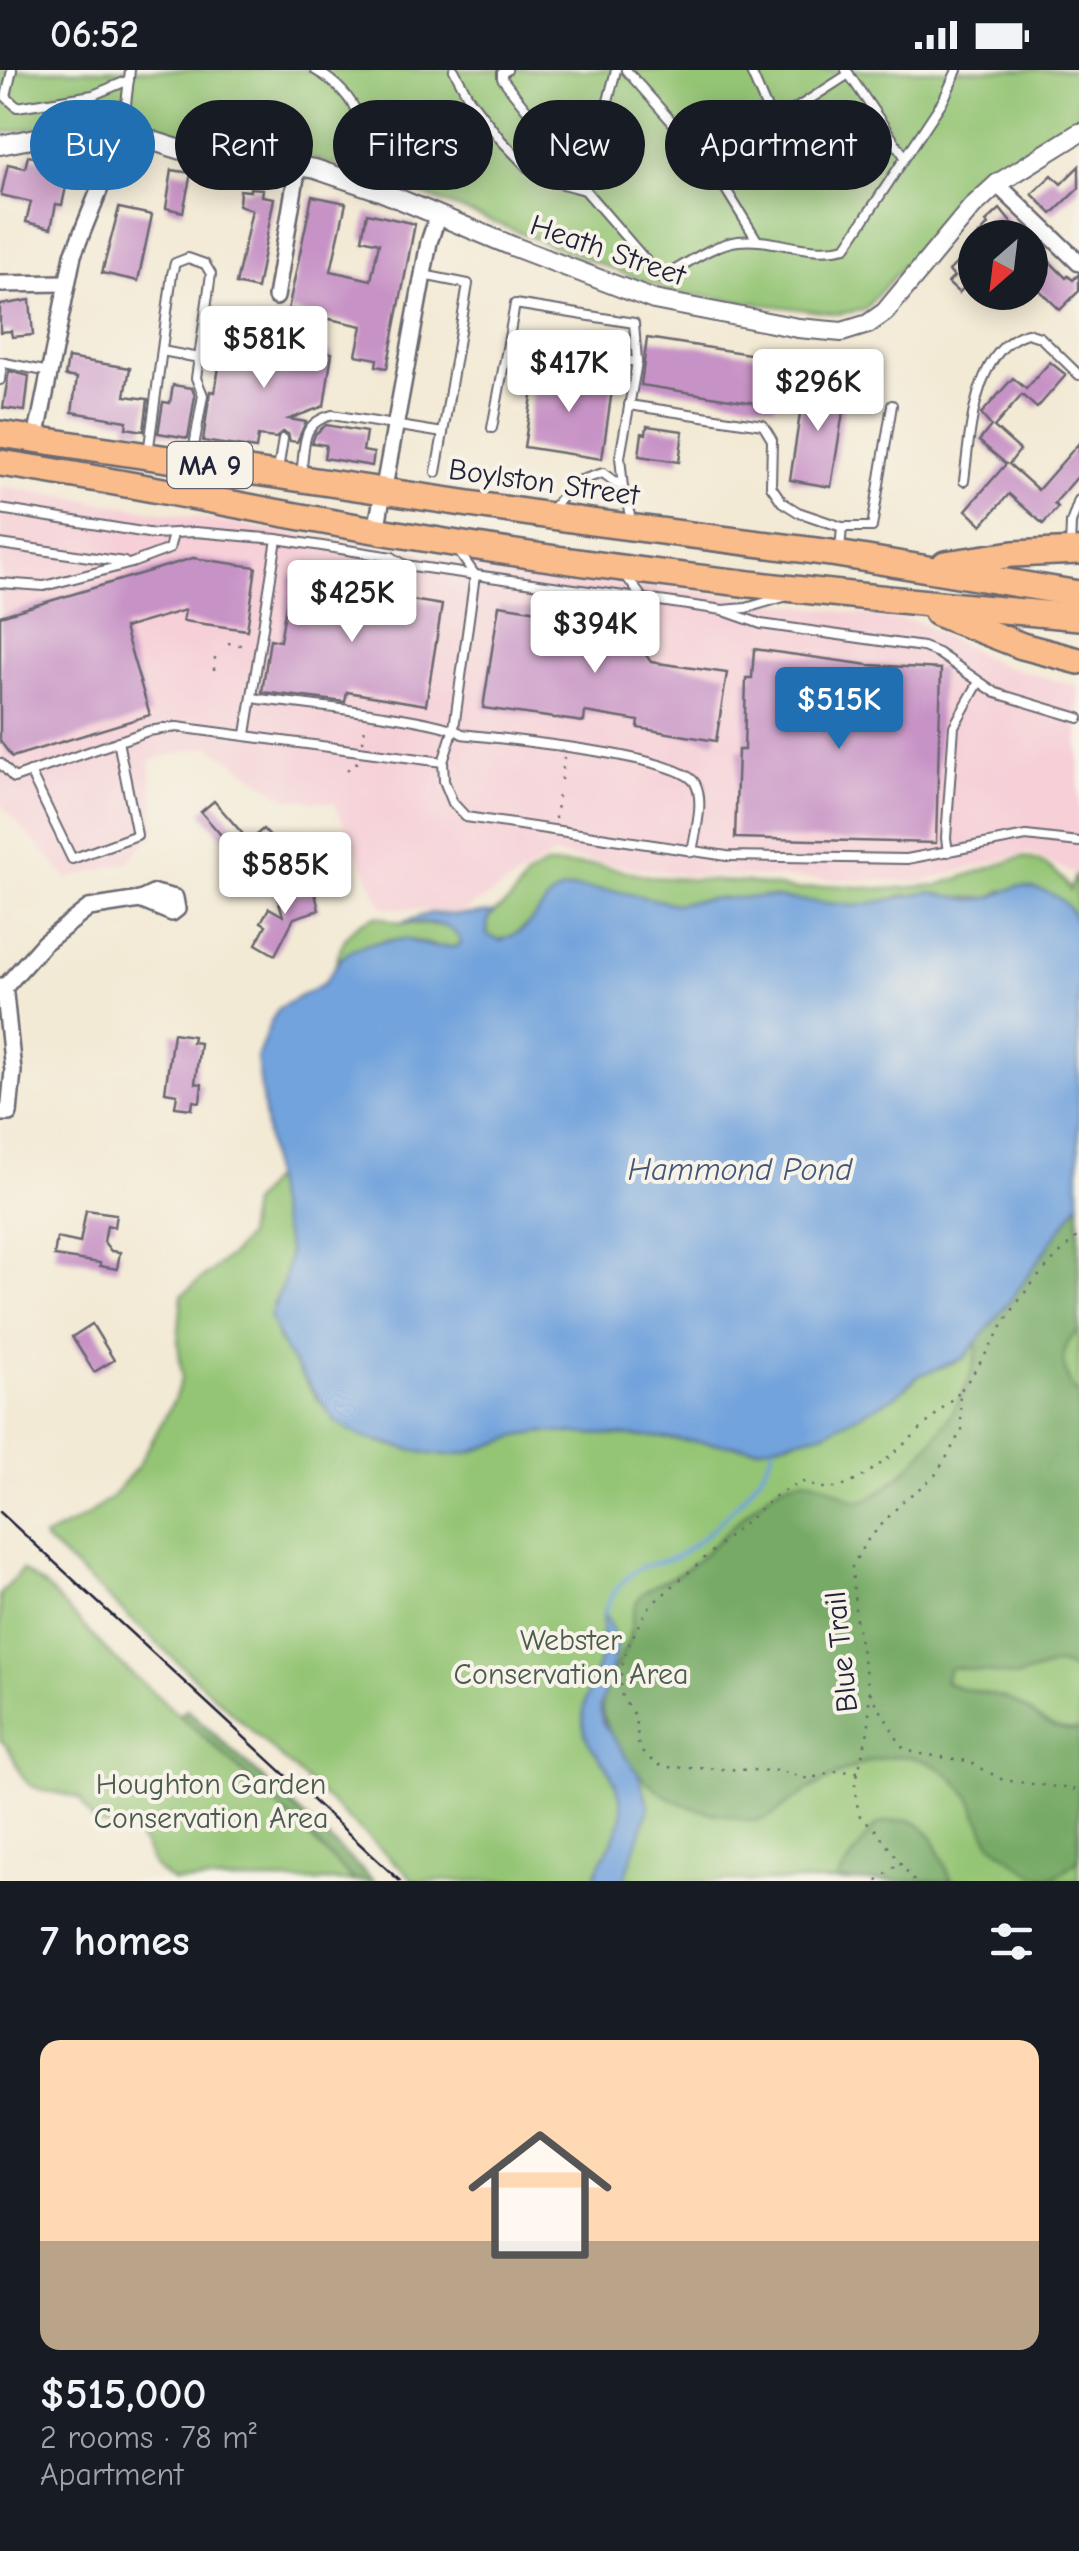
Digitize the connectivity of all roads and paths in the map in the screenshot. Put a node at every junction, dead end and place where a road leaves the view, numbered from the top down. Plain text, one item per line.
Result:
1 (12, 70) edge
2 (315, 70) edge
3 (454, 70) edge
4 (508, 70) edge
5 (616, 70) edge
6 (626, 70) edge
7 (750, 70) edge
8 (958, 70) edge
9 (848, 72) edge
10 (130, 75) edge
11 (127, 100) edge
12 (351, 100) edge
13 (518, 100) edge
14 (608, 100) edge
15 (763, 100) edge
16 (806, 100) edge
17 (665, 114) edge
18 (1079, 132) edge
19 (30, 139) edge
20 (0, 145) edge
21 (513, 151) edge
22 (905, 157) junction
23 (997, 184) junction
24 (99, 190) edge
25 (294, 190) edge
26 (377, 190) edge
27 (586, 190) edge
28 (726, 190) edge
29 (438, 215) junction
30 (757, 240) junction
31 (1079, 263) edge
32 (423, 275) junction
33 (661, 278) junction
34 (66, 283) junction
35 (0, 284) edge
36 (276, 297) dead end
37 (654, 300) junction
38 (206, 319) junction
39 (311, 335) dead end
40 (508, 343) junction
41 (162, 351) junction
42 (199, 358) junction
43 (637, 362) junction
44 (1, 363) edge
45 (49, 372) junction
46 (1079, 375) edge
47 (0, 380) edge
48 (629, 405) junction
49 (892, 405) dead end
50 (396, 428) junction
51 (492, 428) dead end
52 (443, 433) junction
53 (0, 434) edge
54 (36, 439) junction
55 (282, 440) dead end
56 (148, 456) junction
57 (191, 462) junction
58 (0, 463) edge
59 (436, 472) dead end
60 (289, 477) junction
61 (964, 481) dead end
62 (623, 488) junction
63 (384, 492) junction
64 (1079, 500) edge
65 (0, 509) edge
66 (546, 515) junction
67 (633, 528) junction
68 (842, 528) junction
69 (376, 531) junction
70 (174, 534) junction
71 (276, 539) junction
72 (438, 541) junction
73 (0, 544) edge
74 (1075, 550) edge
75 (839, 554) junction
76 (132, 564) junction
77 (601, 565) junction
78 (922, 568) junction
79 (475, 575) junction
80 (0, 583) edge
81 (813, 592) junction
82 (1079, 594) edge
83 (644, 600) junction
84 (905, 601) junction
85 (723, 610) junction
86 (1079, 617) edge
87 (228, 642) dead end
88 (248, 646) dead end
89 (215, 657) dead end
90 (1079, 661) edge
91 (214, 670) dead end
92 (979, 682) junction
93 (252, 698) junction
94 (1079, 718) edge
95 (366, 719) dead end
96 (454, 728) junction
97 (246, 734) junction
98 (118, 741) junction
99 (363, 743) dead end
100 (564, 756) dead end
101 (443, 762) junction
102 (0, 763) edge
103 (354, 766) dead end
104 (347, 770) dead end
105 (30, 772) junction
106 (560, 780) dead end
107 (558, 796) dead end
108 (554, 823) dead end
109 (1079, 842) edge
110 (692, 852) junction
111 (948, 852) junction
112 (140, 900) dead end
113 (1, 988) edge
114 (0, 1114) edge
115 (1079, 1235) edge
116 (959, 1392) junction
117 (869, 1691) junction
118 (858, 1772) junction
119 (1079, 1790) edge
120 (900, 1862) junction
121 (877, 1881) edge
122 (914, 1881) edge

1 - 10 lane
2 - 12 lane
3 - 21 lane
4 - 13 lane
5 - 14 lane
6 - 17 lane
7 - 15 lane
8 - 22 lane
9 - 16 lane
9 - 22 lane
10 - 11 lane
18 - 23 street, Heath Street
19 - 20 street, Heath Street
22 - 30 lane
23 - 31 street
23 - 37 street, Heath Street
24 - 34 street
25 - 36 street
26 - 29 street, Heath Street
27 - 33 lane
28 - 30 lane
29 - 32 street
29 - 37 street, Heath Street
30 - 33 lane
32 - 50 street
32 - 52 lane
33 - 37 lane
34 - 35 street
34 - 45 street
38 - 39 lane
38 - 41 lane
38 - 42 lane
40 - 43 lane
40 - 43 lane
40 - 51 lane
41 - 42 lane
41 - 56 lane
42 - 57 lane
43 - 48 lane
44 - 45 lane
44 - 47 lane
45 - 54 street
46 - 61 lane
48 - 62 lane
48 - 68 lane
49 - 68 lane
50 - 52 lane
50 - 60 lane
50 - 63 street
52 - 59 lane
53 - 54 highway, Boylston Street / MA 9
54 - 56 highway, Boylston Street / MA 9
55 - 60 lane
56 - 57 highway, Boylston Street / MA 9
57 - 60 highway, Boylston Street / MA 9
58 - 69 highway, MA 9
60 - 63 highway, Boylston Street / MA 9
62 - 66 lane
62 - 67 lane
63 - 66 highway, Boylston Street / MA 9
63 - 69 street
64 - 74 lane
65 - 70 lane
66 - 67 highway, Boylston Street / MA 9
67 - 75 highway, Boylston Street / MA 9
68 - 75 lane
69 - 72 highway, MA 9
70 - 71 lane
70 - 76 lane
71 - 79 lane
71 - 93 lane
72 - 77 highway, MA 9
72 - 79 lane
73 - 76 lane
74 - 78 highway
75 - 78 highway, Boylston Street / MA 9
76 - 80 lane
77 - 81 highway, MA 9
77 - 83 lane
78 - 82 highway, Boylston Street / MA 9
79 - 83 lane
79 - 96 lane
81 - 84 highway, MA 9
81 - 85 lane
83 - 85 lane
84 - 86 highway, MA 9
84 - 90 highway
85 - 92 lane
87 - 88 path
89 - 91 path
92 - 94 lane
92 - 111 lane
93 - 96 lane
93 - 97 lane
95 - 99 path
96 - 101 lane
96 - 110 lane
97 - 98 lane
97 - 101 lane
98 - 105 lane
98 - 105 lane
100 - 106 path
101 - 110 lane
102 - 105 lane
103 - 104 path
107 - 108 path
109 - 111 lane
110 - 111 lane
112 - 113 street
113 - 114 street
115 - 116 path
116 - 117 path, Blue Trail
116 - 118 path
117 - 118 path, Blue Trail
117 - 119 path
118 - 120 path, Blue Trail
120 - 121 path
120 - 122 path

